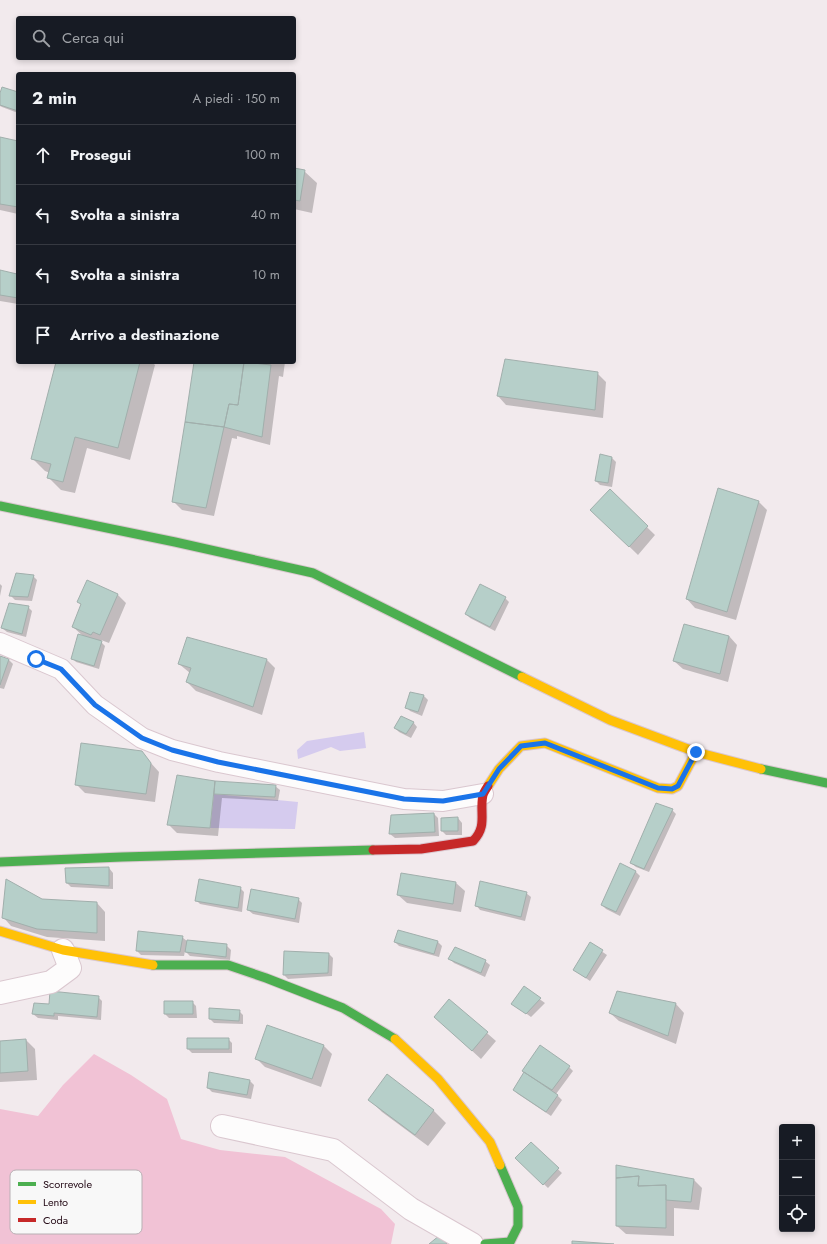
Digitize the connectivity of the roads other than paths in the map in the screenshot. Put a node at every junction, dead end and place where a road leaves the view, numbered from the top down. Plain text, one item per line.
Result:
1 (0, 506) edge
2 (0, 643) edge
3 (696, 752) junction
4 (827, 783) edge
5 (483, 794) junction
6 (0, 862) edge
7 (0, 931) edge
8 (64, 950) junction
9 (0, 993) edge
10 (222, 1126) dead end
11 (472, 1244) edge
12 (485, 1244) edge

1 - 3 street
2 - 5 lane
3 - 4 street
3 - 5 street
5 - 6 street
7 - 8 street
8 - 9 street
8 - 12 street
10 - 11 street

